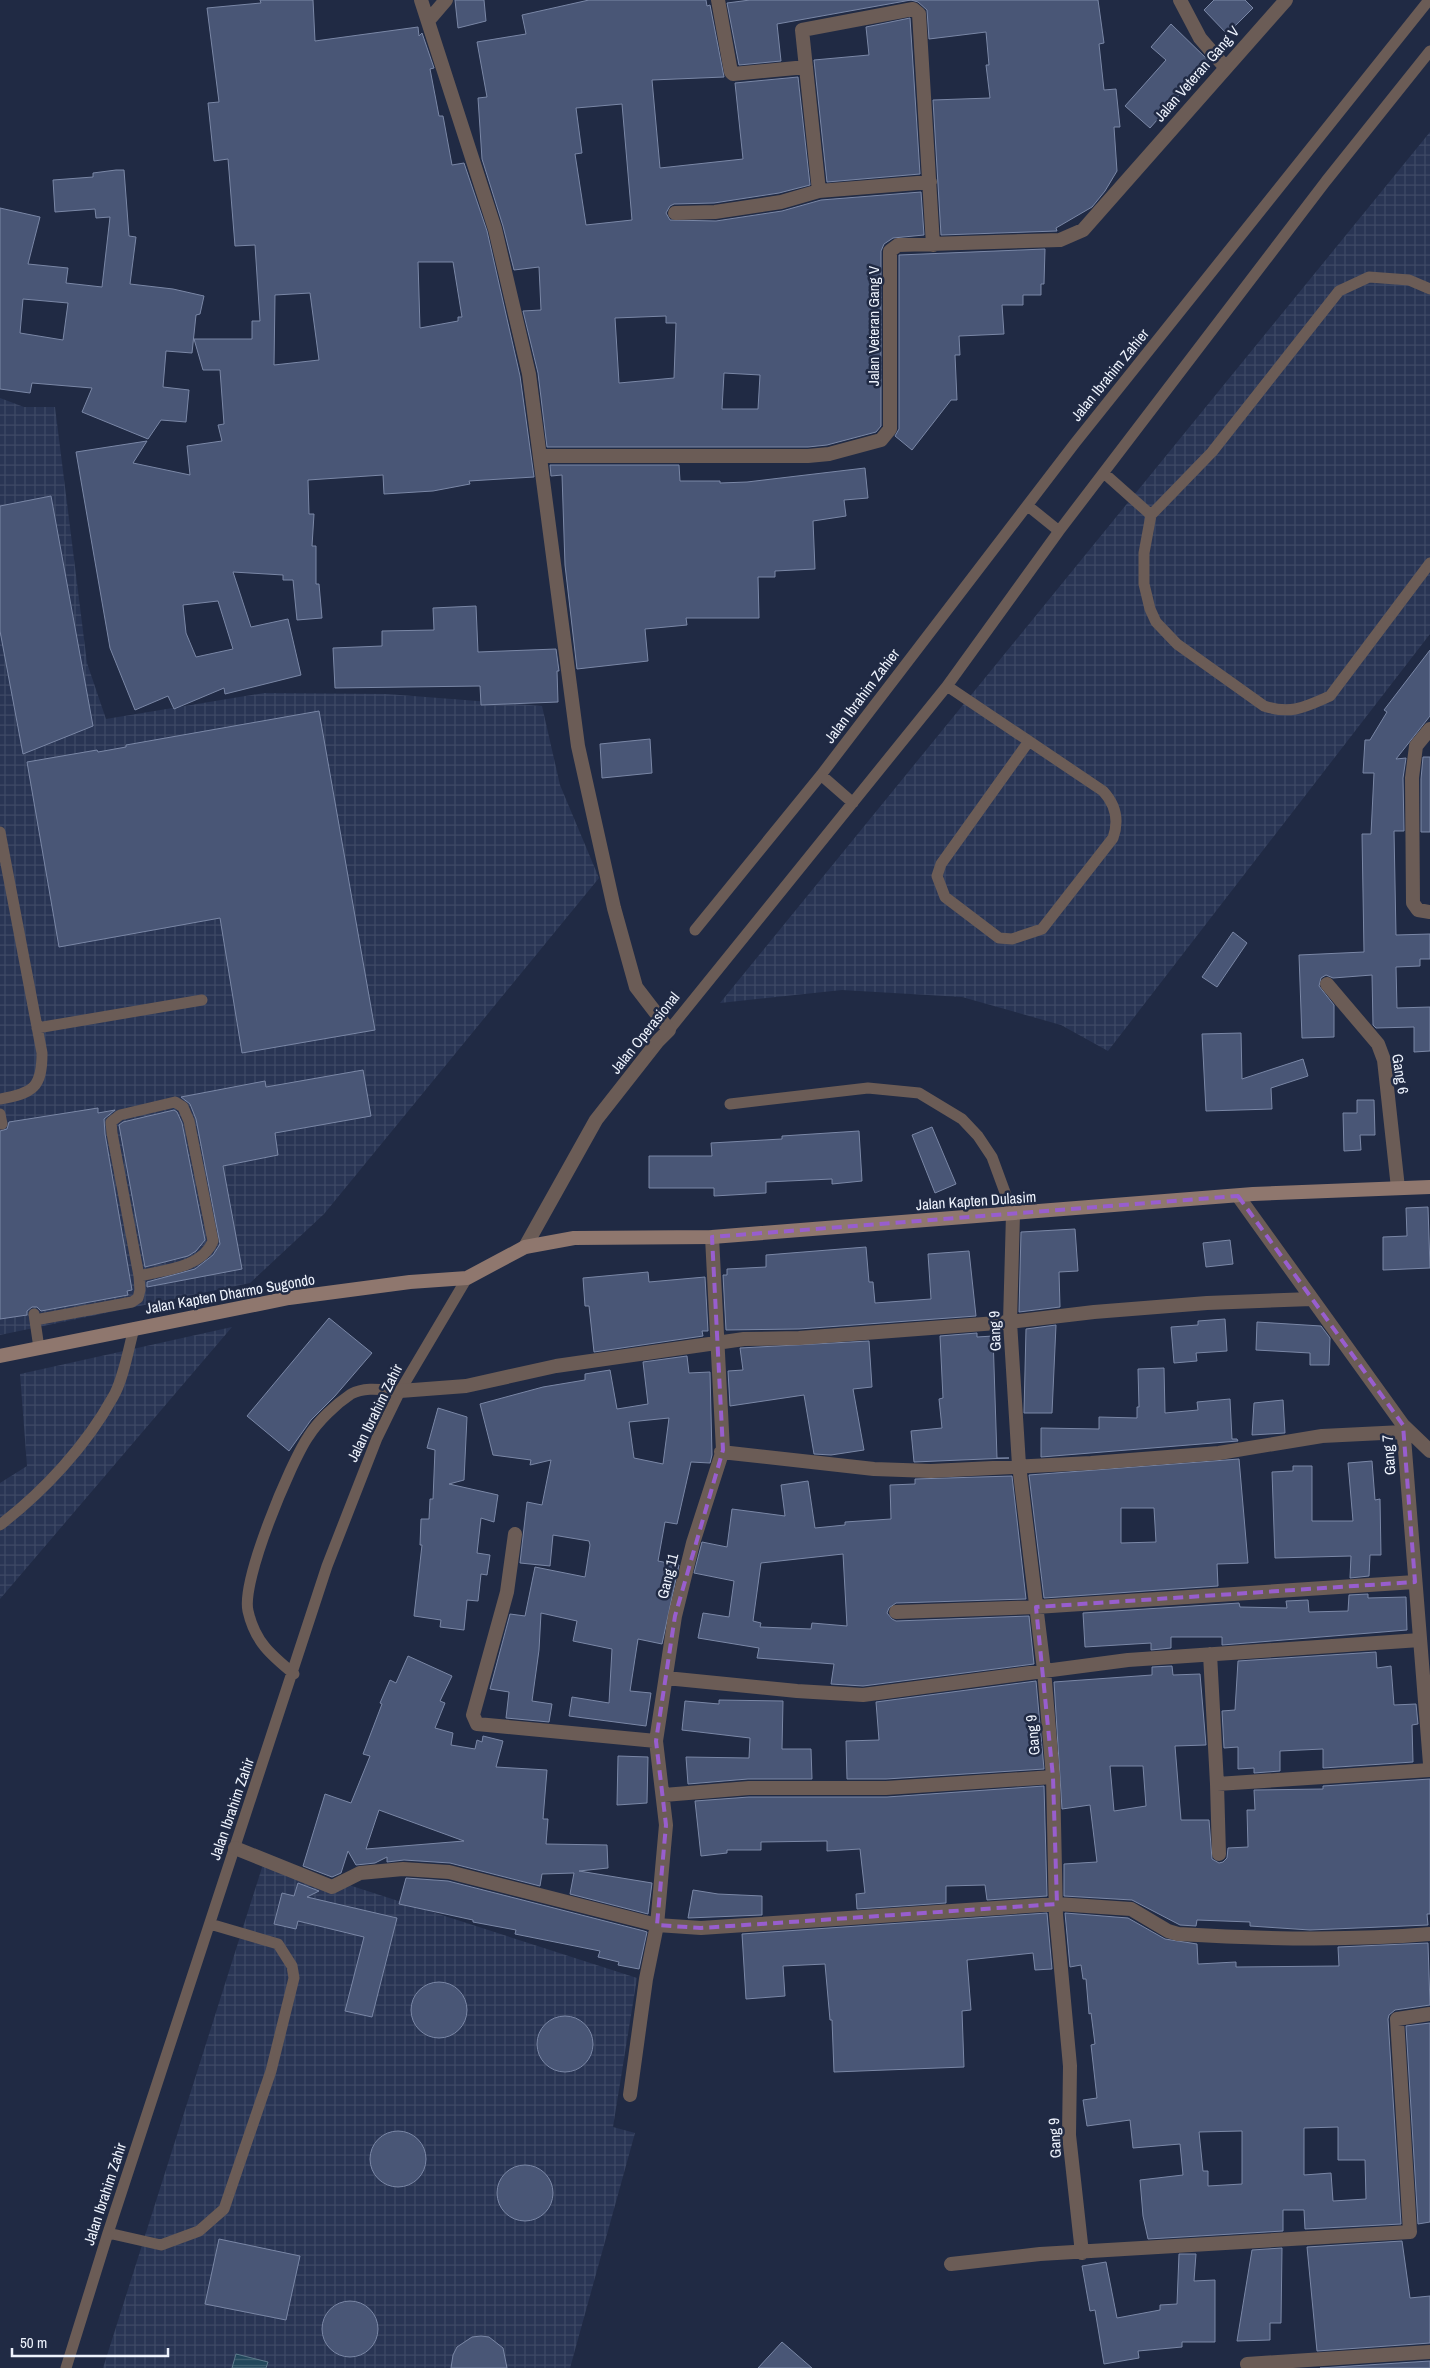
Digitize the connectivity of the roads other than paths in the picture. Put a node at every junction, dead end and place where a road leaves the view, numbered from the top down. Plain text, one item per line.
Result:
1 (421, 0) edge
2 (446, 0) edge
3 (718, 0) edge
4 (1180, 0) edge
5 (1286, 0) edge
6 (1429, 0) edge
7 (428, 21) junction
8 (1430, 51) edge
9 (806, 67) junction
10 (1225, 67) junction
11 (930, 182) junction
12 (819, 191) junction
13 (675, 214) dead end
14 (933, 245) junction
15 (1430, 288) edge
16 (540, 456) junction
17 (1105, 474) junction
18 (1028, 506) junction
19 (1152, 515) junction
20 (1059, 531) junction
21 (1430, 563) edge
22 (947, 686) junction
23 (1430, 729) edge
24 (1029, 741) junction
25 (1416, 746) junction
26 (1430, 746) edge
27 (821, 775) junction
28 (853, 803) junction
29 (0, 832) edge
30 (1430, 912) edge
31 (695, 930) dead end
32 (1327, 984) dead end
33 (202, 1000) dead end
34 (37, 1028) junction
35 (670, 1030) junction
36 (0, 1100) edge
37 (730, 1104) dead end
38 (1430, 1187) edge
39 (1398, 1188) junction
40 (1238, 1196) junction
41 (1013, 1214) junction
42 (712, 1237) junction
43 (526, 1247) junction
44 (139, 1276) junction
45 (468, 1278) junction
46 (1312, 1299) junction
47 (1010, 1322) junction
48 (134, 1328) junction
49 (718, 1344) junction
50 (39, 1348) junction
51 (0, 1356) edge
52 (400, 1391) junction
53 (1403, 1428) junction
54 (1430, 1451) edge
55 (721, 1452) junction
56 (1019, 1465) junction
57 (0, 1525) edge
58 (515, 1534) dead end
59 (1416, 1582) junction
60 (1036, 1607) junction
61 (896, 1612) dead end
62 (1420, 1640) junction
63 (1210, 1654) junction
64 (1044, 1670) junction
65 (294, 1674) junction
66 (666, 1678) junction
67 (656, 1741) junction
68 (1430, 1764) edge
69 (1430, 1770) edge
70 (1053, 1777) junction
71 (1216, 1784) junction
72 (664, 1795) junction
73 (235, 1848) junction
74 (1219, 1854) dead end
75 (1057, 1904) junction
76 (210, 1924) junction
77 (657, 1924) junction
78 (1430, 1934) edge
79 (1430, 2014) edge
80 (630, 2095) dead end
81 (108, 2233) junction
82 (1082, 2253) junction
83 (951, 2264) dead end
84 (1430, 2352) edge
85 (1247, 2364) dead end
86 (66, 2368) edge

1 - 7 street
2 - 7 street
3 - 9 street
4 - 10 street
5 - 10 street, Jalan Veteran Gang V
6 - 18 lane, Jalan Ibrahim Zahier
7 - 16 street
8 - 17 lane
9 - 11 street
9 - 12 street
10 - 14 street, Jalan Veteran Gang V
11 - 12 street
11 - 14 street
12 - 13 street
14 - 16 street, Jalan Veteran Gang V
15 - 19 lane
16 - 35 street
17 - 19 lane
17 - 20 lane
18 - 20 lane
18 - 27 lane, Jalan Ibrahim Zahier
19 - 21 lane
20 - 22 lane
22 - 24 lane
22 - 28 lane
23 - 25 street
24 - 24 lane
25 - 26 street
25 - 30 street
27 - 28 lane
27 - 31 lane
28 - 35 lane, Jalan Operasional
29 - 34 lane
32 - 39 street, Gang 6
33 - 34 lane
34 - 36 lane
35 - 43 street, Jalan Operasional
37 - 41 lane
38 - 39 main road, Jalan Kapten Dulasim
39 - 40 main road, Jalan Kapten Dulasim
40 - 41 main road, Jalan Kapten Dulasim
40 - 46 street, Gang 7
41 - 42 main road, Jalan Kapten Dulasim
41 - 47 street, Gang 9
42 - 43 main road, Jalan Kapten Dulasim
42 - 49 street, Gang 11
43 - 45 main road
44 - 44 lane
44 - 50 lane
45 - 48 main road, Jalan Kapten Dharmo Sugondo
45 - 52 lane, Jalan Ibrahim Zahir
46 - 47 street
46 - 53 street, Gang 7
47 - 49 street
47 - 56 street, Gang 9
48 - 50 main road, Jalan Kapten Dharmo Sugondo
48 - 57 lane
49 - 52 street
49 - 55 street, Gang 11
50 - 51 main road, Jalan Kapten Dharmo Sugondo
52 - 65 lane, Jalan Ibrahim Zahir
52 - 65 lane
53 - 54 street
53 - 56 street
53 - 59 street, Gang 7
55 - 56 street
55 - 66 street, Gang 11
56 - 60 street, Gang 9
58 - 67 street
59 - 60 street
59 - 62 street, Gang 7
60 - 61 street
60 - 64 street, Gang 9
62 - 63 street
62 - 68 street, Gang 7
63 - 64 street
63 - 71 street
64 - 66 street
64 - 70 street, Gang 9
65 - 73 lane, Jalan Ibrahim Zahir
66 - 67 street, Gang 11
67 - 72 street, Gang 11
69 - 71 street
70 - 72 street
70 - 75 street, Gang 9
71 - 74 street
72 - 77 street, Gang 11
73 - 76 lane, Jalan Ibrahim Zahir
73 - 77 street
75 - 77 street
75 - 78 street
75 - 82 street, Gang 9
76 - 81 lane, Jalan Ibrahim Zahir
76 - 81 lane
77 - 80 street, Gang 11
79 - 82 street
81 - 86 lane, Jalan Ibrahim Zahir
82 - 83 street
84 - 85 street

